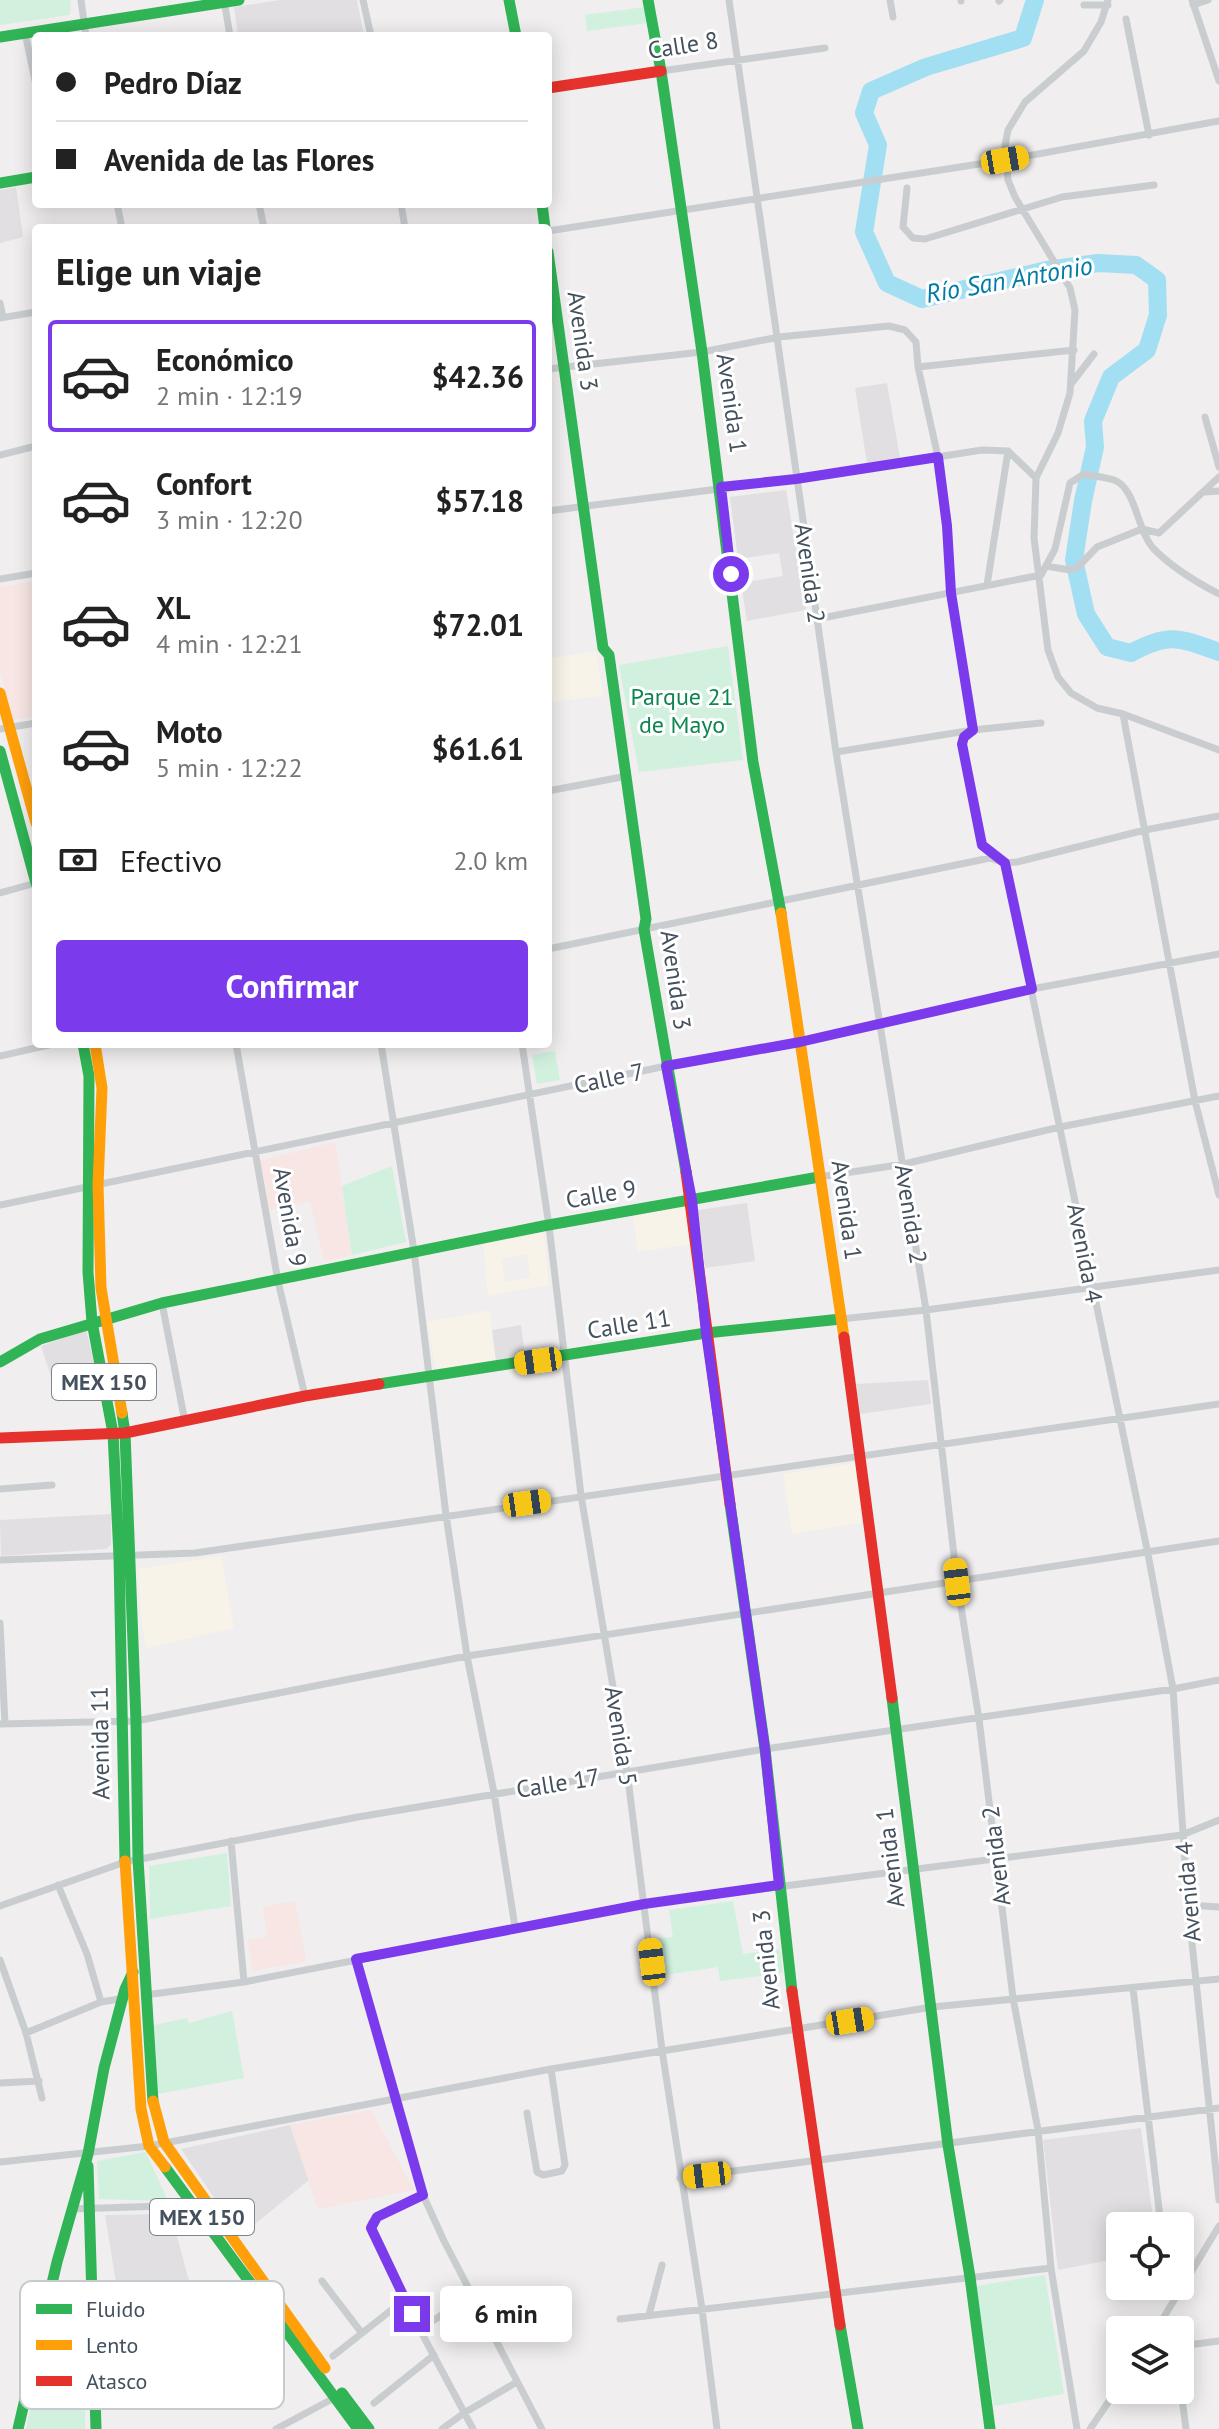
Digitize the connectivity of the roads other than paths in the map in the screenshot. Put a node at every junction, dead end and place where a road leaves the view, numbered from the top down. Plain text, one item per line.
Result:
1 (81, 0) edge
2 (239, 0) edge
3 (363, 0) edge
4 (509, 0) edge
5 (648, 0) edge
6 (729, 0) edge
7 (890, 0) edge
8 (1208, 0) edge
9 (224, 1) edge
10 (1108, 2) edge
11 (1193, 2) edge
12 (1084, 5) dead end
13 (893, 17) dead end
14 (1126, 19) dead end
15 (85, 31) edge
16 (55, 32) edge
17 (229, 32) edge
18 (370, 32) edge
19 (515, 32) edge
20 (25, 33) junction
21 (32, 33) edge
22 (0, 37) edge
23 (825, 48) dead end
24 (737, 59) junction
25 (32, 66) edge
26 (661, 71) junction
27 (1219, 81) edge
28 (552, 87) edge
29 (1219, 121) edge
30 (1149, 135) junction
31 (1005, 160) junction
32 (32, 178) edge
33 (0, 183) edge
34 (1154, 185) dead end
35 (907, 188) dead end
36 (759, 197) junction
37 (1022, 208) junction
38 (680, 209) junction
39 (552, 228) edge
40 (552, 281) edge
41 (0, 303) edge
42 (32, 313) edge
43 (2, 317) edge
44 (779, 337) junction
45 (1074, 350) junction
46 (702, 352) junction
47 (1094, 354) dead end
48 (564, 367) junction
49 (918, 367) junction
50 (552, 368) edge
51 (1071, 384) junction
52 (1205, 417) dead end
53 (32, 447) edge
54 (1008, 451) junction
55 (0, 455) edge
56 (938, 457) junction
57 (1219, 467) edge
58 (1219, 477) edge
59 (1036, 478) junction
60 (796, 479) junction
61 (721, 487) junction
62 (1219, 491) edge
63 (1205, 492) junction
64 (583, 507) junction
65 (552, 511) edge
66 (1142, 529) junction
67 (1046, 566) junction
68 (32, 574) edge
69 (1041, 575) junction
70 (0, 579) edge
71 (987, 585) junction
72 (951, 593) junction
73 (1219, 594) edge
74 (817, 619) junction
75 (0, 693) edge
76 (1123, 714) junction
77 (1041, 723) dead end
78 (32, 724) edge
79 (4, 728) edge
80 (973, 730) junction
81 (1219, 750) edge
82 (0, 751) edge
83 (836, 752) junction
84 (627, 776) junction
85 (552, 790) edge
86 (32, 811) edge
87 (1219, 816) edge
88 (1145, 830) junction
89 (1005, 863) junction
90 (32, 868) edge
91 (32, 884) edge
92 (857, 887) junction
93 (0, 893) edge
94 (779, 902) junction
95 (644, 929) junction
96 (552, 948) edge
97 (1219, 954) edge
98 (1168, 962) junction
99 (1032, 989) junction
100 (881, 1025) junction
101 (800, 1042) junction
102 (35, 1048) edge
103 (84, 1048) edge
104 (96, 1048) edge
105 (237, 1048) edge
106 (382, 1048) edge
107 (523, 1048) edge
108 (0, 1056) edge
109 (666, 1066) junction
110 (530, 1095) junction
111 (1219, 1096) edge
112 (1195, 1101) junction
113 (393, 1123) junction
114 (1060, 1127) junction
115 (256, 1151) junction
116 (904, 1164) junction
117 (819, 1177) junction
118 (93, 1187) junction
119 (1219, 1195) edge
120 (692, 1200) junction
121 (0, 1205) edge
122 (549, 1226) junction
123 (414, 1251) junction
124 (1219, 1270) edge
125 (278, 1281) junction
126 (1091, 1286) junction
127 (162, 1303) junction
128 (926, 1310) junction
129 (841, 1319) junction
130 (98, 1321) junction
131 (706, 1333) junction
132 (565, 1357) junction
133 (0, 1362) edge
134 (430, 1377) junction
135 (305, 1396) junction
136 (1219, 1404) edge
137 (1120, 1418) junction
138 (185, 1422) junction
139 (119, 1433) junction
140 (0, 1438) edge
141 (941, 1444) junction
142 (861, 1454) junction
143 (726, 1475) junction
144 (52, 1485) dead end
145 (0, 1489) edge
146 (581, 1495) junction
147 (446, 1515) junction
148 (1219, 1541) edge
149 (1148, 1554) junction
150 (125, 1556) junction
151 (0, 1560) edge
152 (957, 1582) junction
153 (877, 1593) junction
154 (745, 1613) junction
155 (0, 1623) edge
156 (604, 1635) junction
157 (467, 1656) junction
158 (1219, 1680) edge
159 (1173, 1689) junction
160 (979, 1719) junction
161 (121, 1721) junction
162 (136, 1721) junction
163 (3, 1724) edge
164 (897, 1730) junction
165 (765, 1749) junction
166 (627, 1771) junction
167 (494, 1793) junction
168 (1219, 1820) edge
169 (1182, 1835) junction
170 (231, 1841) junction
171 (996, 1858) junction
172 (138, 1859) junction
173 (125, 1862) junction
174 (912, 1869) junction
175 (58, 1885) junction
176 (779, 1885) junction
177 (644, 1904) junction
178 (1188, 1905) junction
179 (0, 1906) edge
180 (1219, 1907) edge
181 (515, 1927) junction
182 (136, 1931) junction
183 (356, 1959) junction
184 (0, 1960) edge
185 (1219, 1979) edge
186 (1196, 1981) junction
187 (244, 1982) junction
188 (1133, 1988) junction
189 (135, 1997) junction
190 (1013, 1998) junction
191 (101, 2002) junction
192 (932, 2007) junction
193 (796, 2030) junction
194 (26, 2033) junction
195 (662, 2050) junction
196 (551, 2069) junction
197 (39, 2081) junction
198 (0, 2083) edge
199 (42, 2098) dead end
200 (398, 2098) junction
201 (1219, 2108) edge
202 (1208, 2110) junction
203 (527, 2113) dead end
204 (1149, 2119) junction
205 (1038, 2130) junction
206 (164, 2142) junction
207 (948, 2145) junction
208 (149, 2146) junction
209 (88, 2154) junction
210 (0, 2162) edge
211 (815, 2162) junction
212 (680, 2178) junction
213 (423, 2195) junction
214 (1219, 2200) edge
215 (193, 2205) junction
216 (72, 2209) junction
217 (90, 2210) junction
218 (1159, 2212) edge
219 (1219, 2226) edge
220 (662, 2265) dead end
221 (1051, 2268) junction
222 (250, 2274) junction
223 (970, 2277) junction
224 (53, 2281) edge
225 (92, 2281) edge
226 (255, 2281) edge
227 (255, 2281) edge
228 (322, 2281) dead end
229 (836, 2293) junction
230 (473, 2295) junction
231 (404, 2300) junction
232 (702, 2309) junction
233 (649, 2315) junction
234 (1164, 2316) edge
235 (284, 2318) edge
236 (620, 2319) dead end
237 (284, 2323) edge
238 (420, 2329) junction
239 (361, 2332) junction
240 (1219, 2341) edge
241 (1194, 2344) edge
242 (434, 2355) junction
243 (333, 2356) dead end
244 (517, 2382) junction
245 (336, 2397) junction
246 (374, 2403) dead end
247 (1107, 2404) edge
248 (1183, 2404) edge
249 (23, 2409) edge
250 (95, 2409) edge
251 (464, 2413) junction
252 (18, 2429) edge
253 (96, 2429) edge
254 (276, 2429) edge
255 (358, 2429) edge
256 (369, 2429) edge
257 (442, 2429) edge
258 (473, 2429) edge
259 (542, 2429) edge
260 (717, 2429) edge
261 (858, 2429) edge
262 (990, 2429) edge
263 (1077, 2429) edge
264 (1090, 2429) edge
265 (1186, 2429) edge

1 - 15 street
2 - 9 main road
3 - 18 street
4 - 19 main road
5 - 26 main road, Avenida 1
6 - 24 street, Avenida 2
7 - 13 street
8 - 11 street
9 - 15 main road
9 - 17 street
10 - 12 street
10 - 31 street
11 - 27 street
14 - 30 street
15 - 16 main road
20 - 21 main road
20 - 22 main road
20 - 25 street
23 - 24 street, Calle 8
24 - 26 street, Calle 8
24 - 36 street, Avenida 2
26 - 28 main road, Calle 8
26 - 38 main road, Avenida 1
29 - 30 street
30 - 31 street
31 - 36 street
31 - 37 street
32 - 33 main road
34 - 37 street
35 - 37 street
36 - 38 street
36 - 44 street, Avenida 2
37 - 45 street
38 - 39 street
38 - 46 main road, Avenida 1
40 - 48 main road, Avenida 3
41 - 43 street
42 - 43 street
44 - 46 street
44 - 49 street, Avenida 4
44 - 60 street, Avenida 2
45 - 49 street
45 - 51 street
46 - 48 street
46 - 61 main road, Avenida 1
47 - 51 street
48 - 50 street
48 - 64 main road, Avenida 3
49 - 56 street, Avenida 4
51 - 59 street
52 - 57 street
53 - 55 street
54 - 56 street
54 - 59 street
54 - 71 street
56 - 60 street
56 - 72 street, Avenida 4
58 - 63 street
59 - 69 street
60 - 61 street
60 - 74 street, Avenida 2
61 - 64 street
61 - 94 main road, Avenida 1
62 - 63 street
63 - 66 street
64 - 65 street
64 - 84 main road, Avenida 3
66 - 67 street
66 - 67 street
66 - 73 street
67 - 69 street
68 - 70 street
69 - 71 street
69 - 76 street
71 - 72 street
72 - 74 street
72 - 80 street, Avenida 4
74 - 83 street, Avenida 2
75 - 79 main road
76 - 81 street
76 - 88 street
77 - 80 street
78 - 79 street
79 - 86 main road
80 - 83 street
80 - 89 street, Avenida 4
82 - 90 main road
83 - 92 street, Avenida 2
84 - 85 street
84 - 95 main road, Avenida 3
87 - 88 street
88 - 89 street
88 - 98 street
89 - 92 street
89 - 99 street, Avenida 4
91 - 93 street
92 - 94 street
92 - 100 street, Avenida 2
94 - 95 street
94 - 101 main road, Avenida 1
95 - 96 street
95 - 109 main road, Avenida 3
97 - 98 street, Calle 7
98 - 99 street, Calle 7
98 - 112 street
99 - 100 street, Calle 7
99 - 114 street, Avenida 4
100 - 101 street, Calle 7
100 - 116 street, Avenida 2
101 - 109 street, Calle 7
101 - 117 main road, Avenida 1
102 - 108 street
103 - 118 main road, Avenida 11 / MEX 150
104 - 118 main road, Avenida 11 / MEX 150
105 - 115 street, Avenida 9
106 - 113 street
107 - 110 street, Avenida 5
109 - 110 street, Calle 7
109 - 120 main road, Avenida 3
110 - 113 street, Calle 7
110 - 122 street, Avenida 5
111 - 112 street, Calle 9
112 - 114 street, Calle 9
112 - 119 street
113 - 115 street, Calle 7
113 - 123 street
114 - 116 street, Calle 9
114 - 126 street, Avenida 4
115 - 118 street, Calle 7
115 - 125 street, Avenida 9
116 - 117 street, Calle 9
116 - 128 street, Avenida 2
117 - 120 main road, Calle 9
117 - 129 main road, Avenida 1
118 - 121 street, Calle 7
118 - 130 main road, Avenida 11 / MEX 150
120 - 122 main road, Calle 9
120 - 131 main road, Avenida 3
122 - 123 main road, Calle 9
122 - 132 street, Avenida 5
123 - 125 main road, Calle 9
123 - 134 street
124 - 126 street, Calle 11
125 - 127 main road, Calle 9
125 - 135 street, Avenida 9
126 - 128 street, Calle 11
126 - 137 street, Avenida 4
127 - 130 main road, Calle 9
127 - 138 street
128 - 129 street, Calle 11
128 - 141 street, Avenida 2
129 - 131 main road, Calle 11
129 - 142 main road, Avenida 1
130 - 133 main road, Calle 9
130 - 139 main road, Avenida 11 / MEX 150
131 - 132 main road, Calle 11
131 - 143 main road, Avenida 3
132 - 134 main road, Calle 11
132 - 146 street, Avenida 5
134 - 135 main road, Calle 11
134 - 147 street
135 - 138 main road, Calle 11
136 - 137 street
137 - 141 street
137 - 149 street, Avenida 4
138 - 139 main road, Calle 11
139 - 140 main road, Calle 11
139 - 150 main road, Avenida 11 / MEX 150
141 - 142 street
141 - 152 street, Avenida 2
142 - 143 street
142 - 153 main road, Avenida 1
143 - 146 street
143 - 154 main road, Avenida 3
144 - 145 street
146 - 147 street
146 - 156 street, Avenida 5
147 - 150 street
147 - 157 street
148 - 149 street
149 - 152 street
149 - 159 street, Avenida 4
150 - 151 street
150 - 161 main road, Avenida 11 / MEX 150
150 - 162 main road, Avenida 11 / MEX 150
152 - 153 street
152 - 160 street, Avenida 2
153 - 154 street
153 - 164 main road, Avenida 1
154 - 156 street
154 - 165 main road, Avenida 3
155 - 163 street
156 - 157 street
156 - 166 street, Avenida 5
157 - 162 street
157 - 167 street
158 - 159 street, Calle 17
159 - 160 street, Calle 17
159 - 169 street, Avenida 4
160 - 164 street, Calle 17
160 - 171 street, Avenida 2
161 - 162 street
161 - 163 street
161 - 173 main road, Avenida 11 / MEX 150
162 - 172 main road, Avenida 11 / MEX 150
164 - 165 street, Calle 17
164 - 174 main road, Avenida 1
165 - 166 street, Calle 17
165 - 176 main road, Avenida 3
166 - 167 street, Calle 17
166 - 177 street, Avenida 5
167 - 170 street, Calle 17
167 - 181 street
168 - 169 street
169 - 171 street
169 - 178 street, Avenida 4
170 - 172 street, Calle 17
170 - 187 street
171 - 174 street
171 - 190 street, Avenida 2
172 - 173 street, Calle 17
172 - 182 main road, Avenida 11 / MEX 150
173 - 175 street, Calle 17
173 - 182 main road, Avenida 11 / MEX 150
174 - 176 street
174 - 192 main road, Avenida 1
175 - 179 street, Calle 17
175 - 191 street
176 - 177 street
176 - 193 main road, Avenida 3
177 - 181 street
177 - 195 street, Avenida 5
178 - 180 street
178 - 186 street, Avenida 4
181 - 183 street
182 - 189 main road, Avenida 11 / MEX 150
182 - 189 main road, Avenida 11 / MEX 150
183 - 187 street
183 - 200 street
184 - 194 street
185 - 186 street
186 - 188 street
186 - 202 street, Avenida 4
187 - 189 street
188 - 190 street
188 - 204 street
189 - 191 street
189 - 206 main road, Avenida 11 / MEX 150
189 - 208 main road, MEX 150
189 - 209 main road, Avenida 11
190 - 192 street
190 - 205 street, Avenida 2
191 - 194 street
192 - 193 street
192 - 207 main road, Avenida 1
193 - 195 street
193 - 211 main road, Avenida 3
194 - 197 street
195 - 196 street
195 - 212 street, Avenida 5
196 - 200 street
196 - 203 street
197 - 198 street
197 - 199 street
200 - 206 street
200 - 213 street
201 - 202 street
202 - 204 street
202 - 214 street, Avenida 4
204 - 205 street
204 - 218 street
205 - 207 street
205 - 221 street, Avenida 2
206 - 208 street
206 - 222 main road, MEX 150
207 - 211 street
207 - 223 main road, Avenida 1
208 - 209 street
208 - 215 main road, MEX 150
209 - 210 street
209 - 216 main road, Avenida 11
209 - 217 main road
211 - 212 street
211 - 229 main road, Avenida 3
212 - 232 street, Avenida 5
213 - 230 street
213 - 231 street
215 - 217 street
215 - 222 main road, MEX 150
216 - 217 street
216 - 224 main road, Avenida 11
217 - 225 main road
219 - 234 street
220 - 233 street
221 - 223 street
221 - 263 street, Avenida 2
222 - 226 main road, MEX 150
222 - 227 main road, MEX 150
223 - 229 street
223 - 262 main road, Avenida 1
228 - 239 street
229 - 232 street
229 - 261 main road, Avenida 3
230 - 238 street
230 - 244 street
231 - 238 street
231 - 239 street
232 - 233 street
232 - 260 street, Avenida 5
233 - 236 street
235 - 256 main road, MEX 150
237 - 245 main road, MEX 150
238 - 242 street
239 - 243 street
240 - 241 street
242 - 246 street
242 - 251 street
244 - 251 street
244 - 259 street
245 - 254 street
245 - 255 main road, MEX 150
247 - 264 street
248 - 265 street
249 - 252 main road, Avenida 11
250 - 253 main road
251 - 257 street
251 - 258 street

